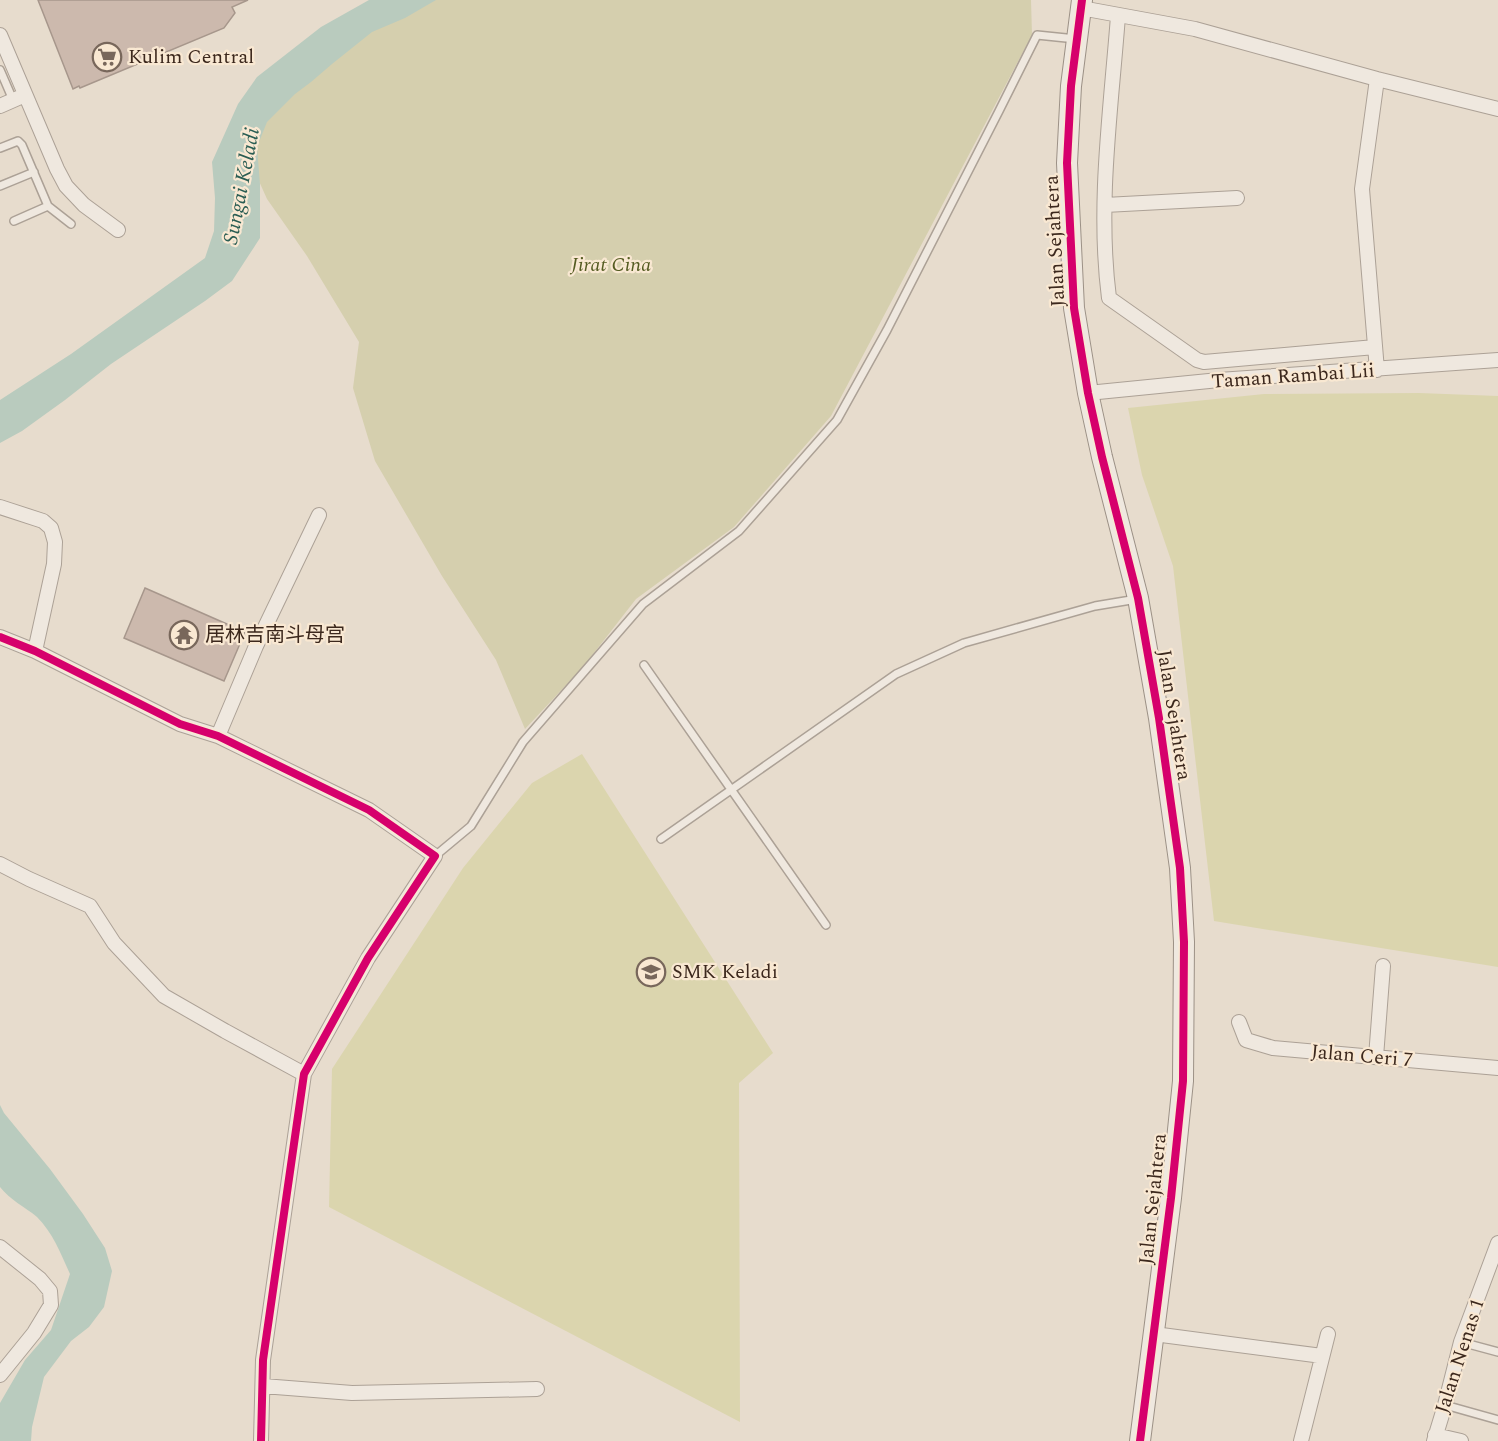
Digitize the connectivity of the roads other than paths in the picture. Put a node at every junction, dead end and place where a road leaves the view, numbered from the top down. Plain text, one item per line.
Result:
1 (1081, 4) edge
2 (1118, 16) junction
3 (0, 35) edge
4 (1076, 39) junction
5 (0, 70) edge
6 (1377, 79) junction
7 (12, 100) edge
8 (1498, 109) edge
9 (0, 148) edge
10 (33, 172) junction
11 (0, 186) edge
12 (1237, 198) dead end
13 (1105, 205) junction
14 (48, 206) junction
15 (14, 221) dead end
16 (71, 225) dead end
17 (118, 230) dead end
18 (1375, 347) junction
19 (1498, 360) edge
20 (1377, 370) junction
21 (1088, 393) junction
22 (0, 507) edge
23 (319, 515) dead end
24 (1138, 598) junction
25 (0, 637) edge
26 (35, 651) junction
27 (644, 665) dead end
28 (218, 736) junction
29 (731, 790) junction
30 (661, 839) dead end
31 (435, 856) junction
32 (0, 864) edge
33 (826, 925) dead end
34 (1383, 966) dead end
35 (1239, 1022) dead end
36 (1376, 1057) junction
37 (1498, 1068) edge
38 (304, 1074) junction
39 (1498, 1243) edge
40 (0, 1247) edge
41 (1493, 1275) edge
42 (1154, 1334) junction
43 (1328, 1334) dead end
44 (1461, 1342) junction
45 (1498, 1352) edge
46 (1322, 1356) junction
47 (0, 1375) edge
48 (263, 1386) junction
49 (537, 1389) dead end
50 (1445, 1405) junction
51 (1498, 1420) edge
52 (1435, 1438) edge
53 (261, 1441) edge
54 (1140, 1441) edge
55 (1301, 1441) edge
56 (1461, 1441) edge

1 - 2 street
1 - 4 street, Jalan Sejahtera
2 - 6 street
2 - 13 street
3 - 7 street
4 - 21 street, Jalan Sejahtera
4 - 31 lane
5 - 7 lane
6 - 8 street
6 - 18 street
7 - 17 street
9 - 10 lane
10 - 11 lane
10 - 14 lane
12 - 13 street
13 - 18 street
14 - 15 lane
14 - 16 lane
18 - 20 street
19 - 20 street, Taman Rambai Lii
20 - 21 street, Taman Rambai Lii
21 - 24 street, Jalan Sejahtera
22 - 26 street
23 - 28 street
24 - 29 lane
24 - 42 street, Jalan Sejahtera
25 - 26 street
26 - 28 street
27 - 29 lane
28 - 31 street
29 - 30 lane
29 - 33 lane
31 - 38 street
32 - 38 street
34 - 36 street
35 - 36 street, Jalan Ceri 7
36 - 37 street, Jalan Ceri 7
38 - 48 street
39 - 41 street, Jalan Nenas 1
40 - 47 street
41 - 44 street, Jalan Nenas 1
42 - 46 street
42 - 54 street, Jalan Sejahtera
43 - 46 street
44 - 45 lane
44 - 50 street, Jalan Nenas 1
46 - 55 street
48 - 49 street
48 - 53 street
50 - 51 lane
50 - 52 street, Jalan Nenas 1
52 - 56 street

